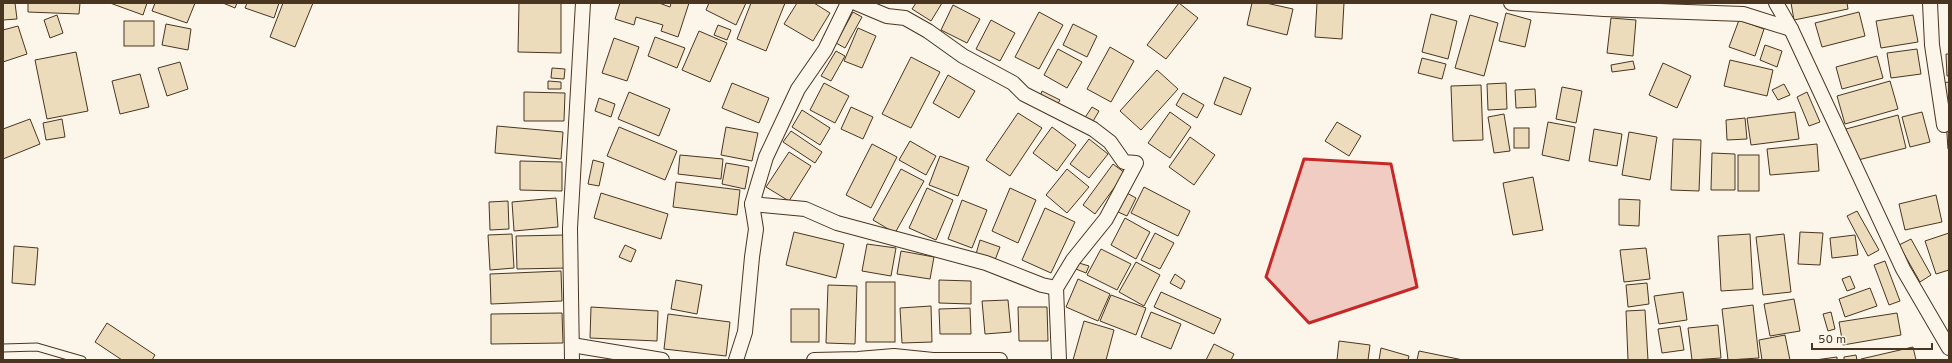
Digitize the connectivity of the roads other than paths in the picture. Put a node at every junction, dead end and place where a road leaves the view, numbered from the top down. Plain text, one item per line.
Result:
1 (583, 3) edge
2 (848, 3) edge
3 (856, 3) edge
4 (1511, 3) edge
5 (1776, 3) edge
6 (1930, 3) edge
7 (1790, 29) junction
8 (1944, 124) dead end
9 (752, 204) junction
10 (1056, 288) junction
11 (572, 345) junction
12 (3, 348) edge
13 (1949, 348) edge
14 (82, 360) edge
15 (572, 360) edge
16 (662, 360) edge
17 (736, 360) edge
18 (814, 360) edge
19 (1000, 360) edge
20 (1059, 360) edge

1 - 11 street
2 - 9 street
3 - 10 street
4 - 7 street
5 - 7 street
6 - 8 street
7 - 13 street
9 - 10 street
9 - 17 street
10 - 20 street
11 - 15 street
11 - 16 street
12 - 14 lane
18 - 19 street

